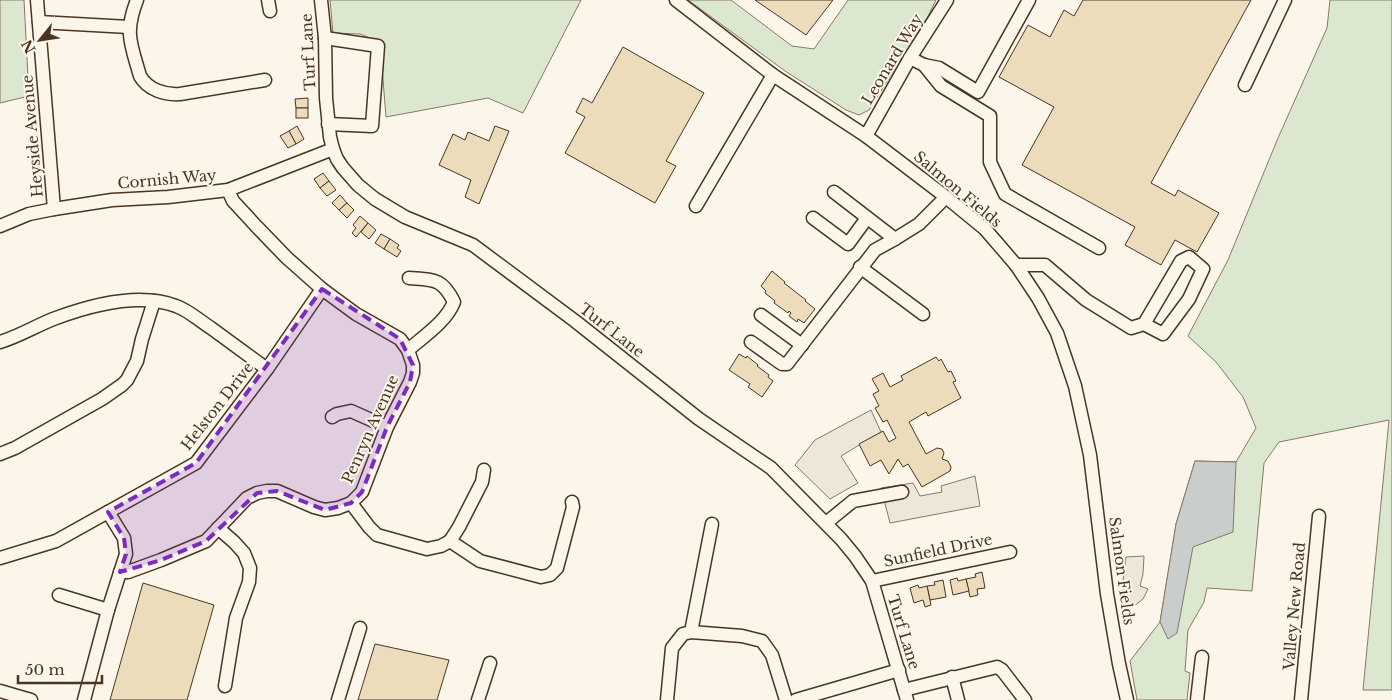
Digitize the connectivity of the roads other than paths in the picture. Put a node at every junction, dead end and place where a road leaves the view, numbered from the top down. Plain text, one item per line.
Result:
1 (37, 0) edge
2 (137, 0) edge
3 (321, 0) edge
4 (676, 0) edge
5 (947, 0) edge
6 (1028, 0) edge
7 (1285, 0) edge
8 (39, 22) junction
9 (129, 27) junction
10 (325, 38) junction
11 (910, 58) junction
12 (924, 65) junction
13 (774, 75) junction
14 (264, 80) dead end
15 (1245, 85) dead end
16 (978, 92) junction
17 (976, 108) junction
18 (328, 124) junction
19 (866, 136) junction
20 (333, 149) junction
21 (228, 190) junction
22 (834, 192) dead end
23 (946, 197) junction
24 (696, 206) dead end
25 (54, 209) junction
26 (813, 218) dead end
27 (867, 218) junction
28 (0, 226) edge
29 (895, 239) junction
30 (1099, 248) dead end
31 (1016, 266) junction
32 (860, 267) junction
33 (410, 278) dead end
34 (322, 289) junction
35 (154, 300) junction
36 (923, 314) dead end
37 (761, 315) dead end
38 (1144, 324) junction
39 (0, 342) edge
40 (751, 342) dead end
41 (802, 344) junction
42 (408, 350) junction
43 (267, 369) junction
44 (332, 417) dead end
45 (387, 427) junction
46 (0, 454) edge
47 (484, 470) dead end
48 (902, 492) dead end
49 (572, 502) dead end
50 (351, 503) junction
51 (108, 512) junction
52 (1318, 516) dead end
53 (826, 523) junction
54 (712, 524) dead end
55 (218, 528) junction
56 (450, 541) junction
57 (1010, 552) dead end
58 (0, 558) edge
59 (120, 572) junction
60 (872, 581) junction
61 (59, 595) dead end
62 (108, 610) junction
63 (360, 628) dead end
64 (691, 632) junction
65 (1202, 656) dead end
66 (490, 663) dead end
67 (898, 670) junction
68 (952, 677) junction
69 (225, 686) dead end
70 (0, 691) edge
71 (905, 695) edge
72 (31, 700) edge
73 (84, 700) edge
74 (338, 700) edge
75 (478, 700) edge
76 (667, 700) edge
77 (786, 700) edge
78 (796, 700) edge
79 (958, 700) edge
80 (1025, 700) edge
81 (1127, 700) edge
82 (1198, 700) edge
83 (1301, 700) edge

1 - 8 street, Heyside Avenue
2 - 9 street
3 - 10 street, Turf Lane
4 - 13 street, Salmon Fields
5 - 11 street, Leonard Way
6 - 16 street
7 - 15 street
8 - 9 street
8 - 25 street, Heyside Avenue
9 - 14 street
10 - 18 street, Turf Lane
10 - 18 street
11 - 12 street
11 - 19 street, Leonard Way
12 - 16 street
12 - 17 street
13 - 19 street, Salmon Fields
13 - 24 street
16 - 17 street
17 - 30 street
18 - 20 street, Turf Lane
19 - 23 street, Salmon Fields
20 - 21 street, Cornish Way
20 - 53 street, Turf Lane
21 - 25 street, Cornish Way
21 - 34 street
22 - 27 street
23 - 29 street
23 - 31 street, Salmon Fields
25 - 28 street, Cornish Way
26 - 27 street
27 - 29 street
29 - 32 street
31 - 38 street
31 - 81 street, Salmon Fields
32 - 36 street
32 - 41 street
33 - 42 street
34 - 42 street
34 - 43 street, Helston Drive
35 - 39 street
35 - 43 street
35 - 46 street
37 - 41 street
38 - 38 street
40 - 41 street
42 - 45 street, Penryn Avenue
43 - 51 street, Helston Drive
44 - 45 street
45 - 50 street, Penryn Avenue
47 - 56 street
48 - 53 street
49 - 56 street
50 - 55 street, Penryn Avenue
50 - 56 street
51 - 58 street, Helston Drive
51 - 59 street
52 - 83 street, Valley New Road
53 - 60 street, Turf Lane
54 - 64 street
55 - 59 street, Penryn Avenue
55 - 69 street
57 - 60 street, Sunfield Drive
59 - 62 street
60 - 67 street, Turf Lane
61 - 62 street
62 - 73 street
63 - 74 street
64 - 76 street
64 - 77 street
65 - 82 street
66 - 75 street
67 - 71 street, Turf Lane
67 - 78 street
68 - 71 street
68 - 79 street
68 - 80 street
70 - 72 street

